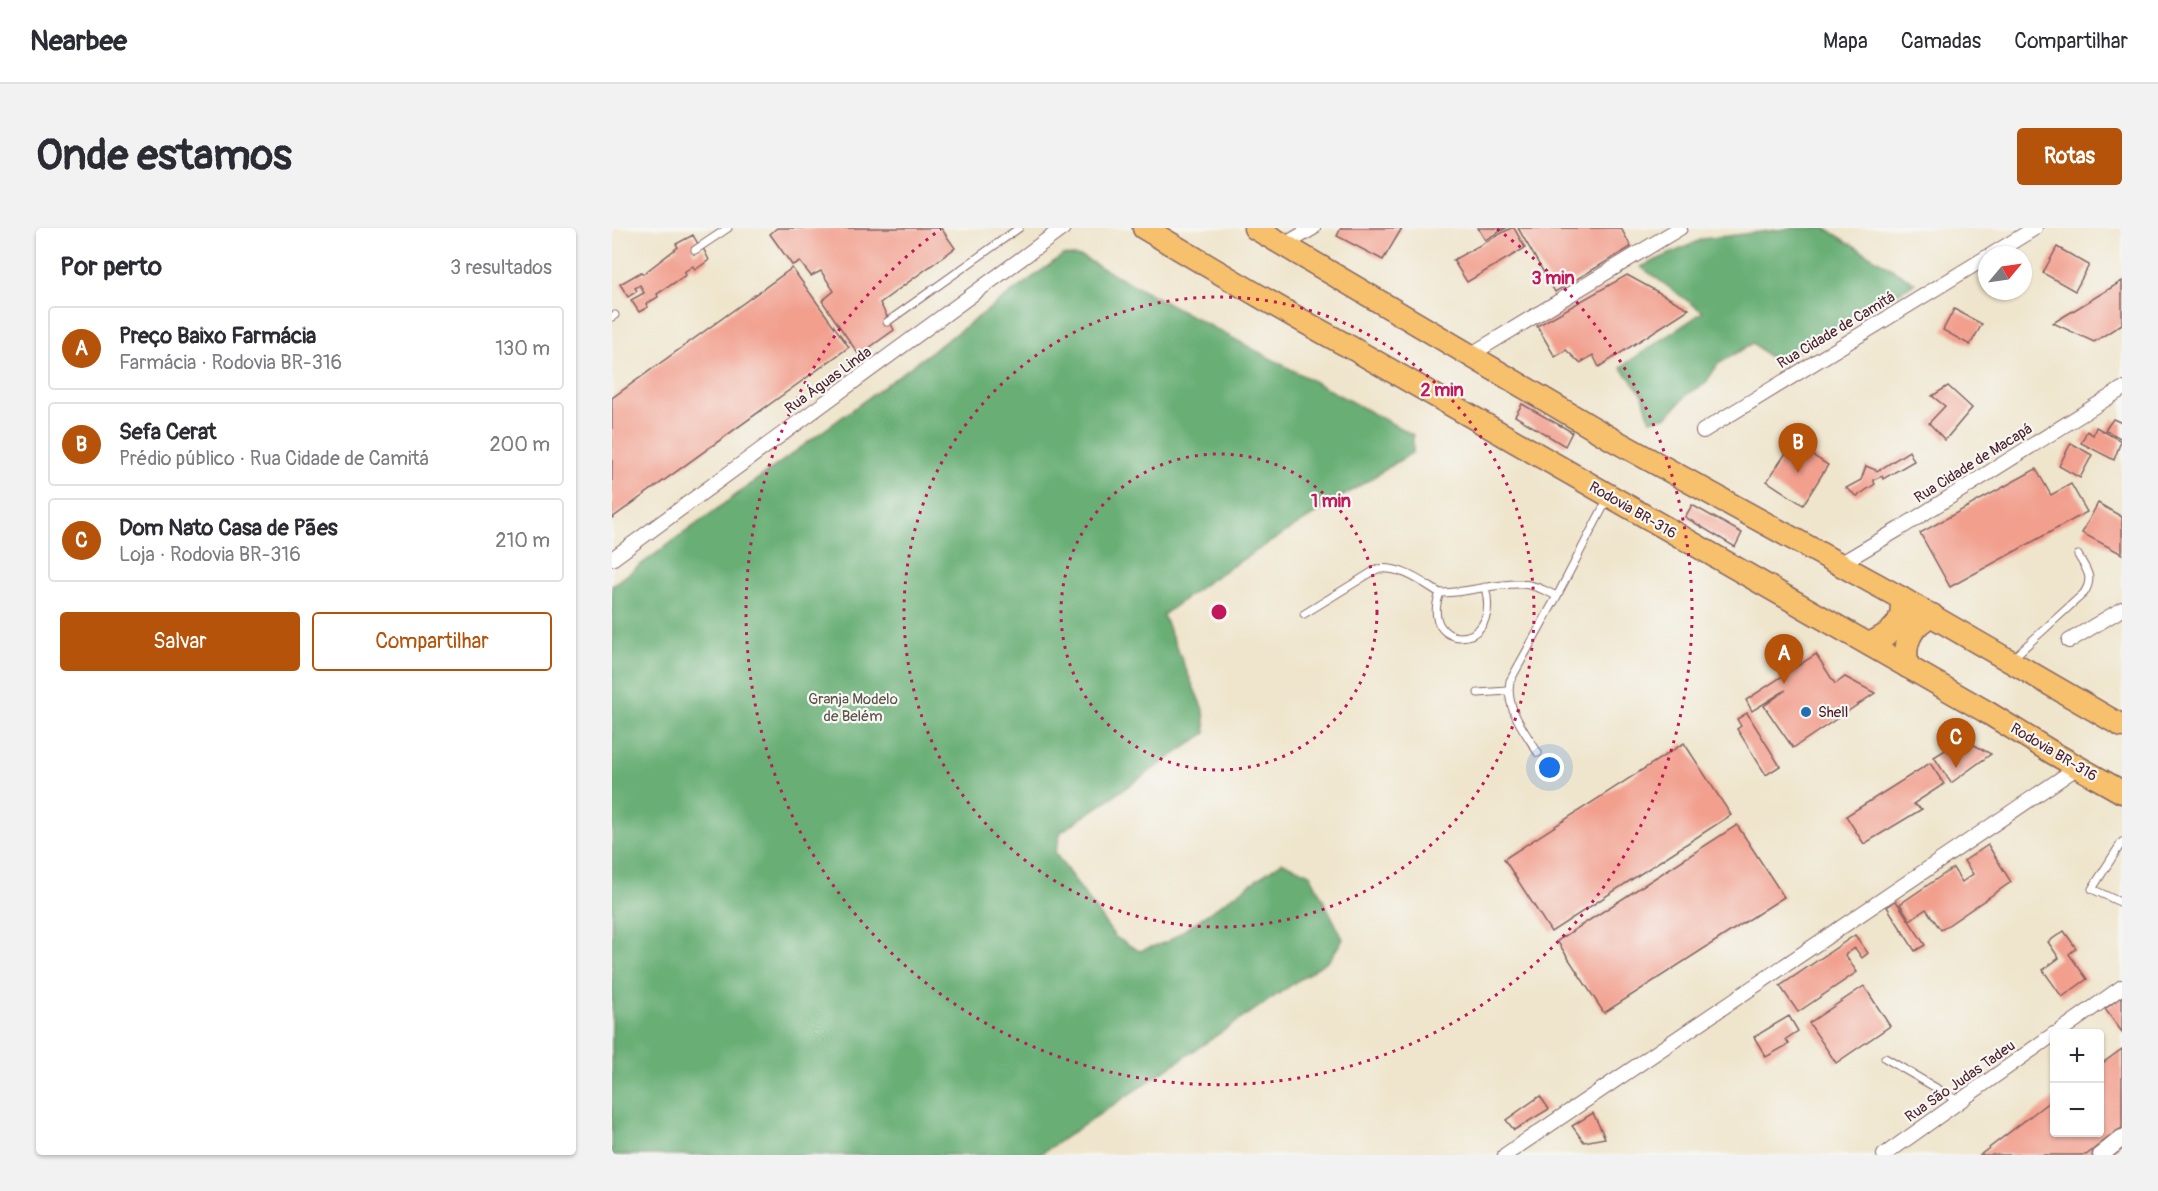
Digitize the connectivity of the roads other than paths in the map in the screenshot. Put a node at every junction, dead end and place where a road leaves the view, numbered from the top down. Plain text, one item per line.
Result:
1 (728, 228) edge
2 (1019, 228) edge
3 (1063, 228) edge
4 (1144, 228) edge
5 (1255, 228) edge
6 (1313, 228) edge
7 (1680, 228) edge
8 (2035, 228) edge
9 (1284, 245) junction
10 (2006, 246) edge
11 (695, 250) dead end
12 (1978, 263) edge
13 (887, 322) dead end
14 (1470, 355) junction
15 (2122, 389) edge
16 (1703, 431) dead end
17 (1609, 496) junction
18 (2078, 555) dead end
19 (612, 560) edge
20 (1840, 564) junction
21 (1485, 587) junction
22 (1440, 593) junction
23 (1557, 596) junction
24 (1901, 598) junction
25 (2122, 609) edge
26 (1304, 614) dead end
27 (1932, 615) junction
28 (2069, 641) dead end
29 (1869, 644) junction
30 (2011, 660) junction
31 (1908, 667) junction
32 (1508, 691) junction
33 (1478, 693) dead end
34 (2122, 726) edge
35 (1538, 753) dead end
36 (2078, 767) junction
37 (2122, 792) edge
38 (2122, 842) edge
39 (2122, 903) edge
40 (2122, 987) edge
41 (2062, 1029) edge
42 (2050, 1038) edge
43 (1885, 1058) dead end
44 (1960, 1101) junction
45 (2122, 1138) edge
46 (1505, 1155) edge
47 (1884, 1155) edge
48 (2101, 1155) edge

1 - 11 lane
2 - 13 lane
3 - 19 street, Rua Águas Linda
4 - 17 highway, Rodovia BR-316
5 - 9 highway
6 - 9 street
7 - 14 street
8 - 10 street
9 - 14 highway
12 - 16 street, Rua Cidade de Camitá
14 - 20 highway
15 - 20 street, Rua Cidade de Macapá
17 - 23 lane
17 - 29 highway, Rodovia BR-316
18 - 30 lane
20 - 24 highway
21 - 22 lane
21 - 22 lane
21 - 23 lane
22 - 26 lane
23 - 32 lane
24 - 27 highway
24 - 29 highway
25 - 28 street
27 - 30 highway
27 - 31 highway
29 - 31 highway, Rodovia BR-316
30 - 34 highway
31 - 36 highway, Rodovia BR-316
32 - 33 lane
32 - 35 lane
36 - 37 highway, Rodovia BR-316
36 - 46 street
38 - 39 lane
40 - 41 street, Rua São Judas Tadeu
42 - 44 street, Rua São Judas Tadeu
43 - 44 lane
44 - 47 street, Rua São Judas Tadeu
45 - 48 street

